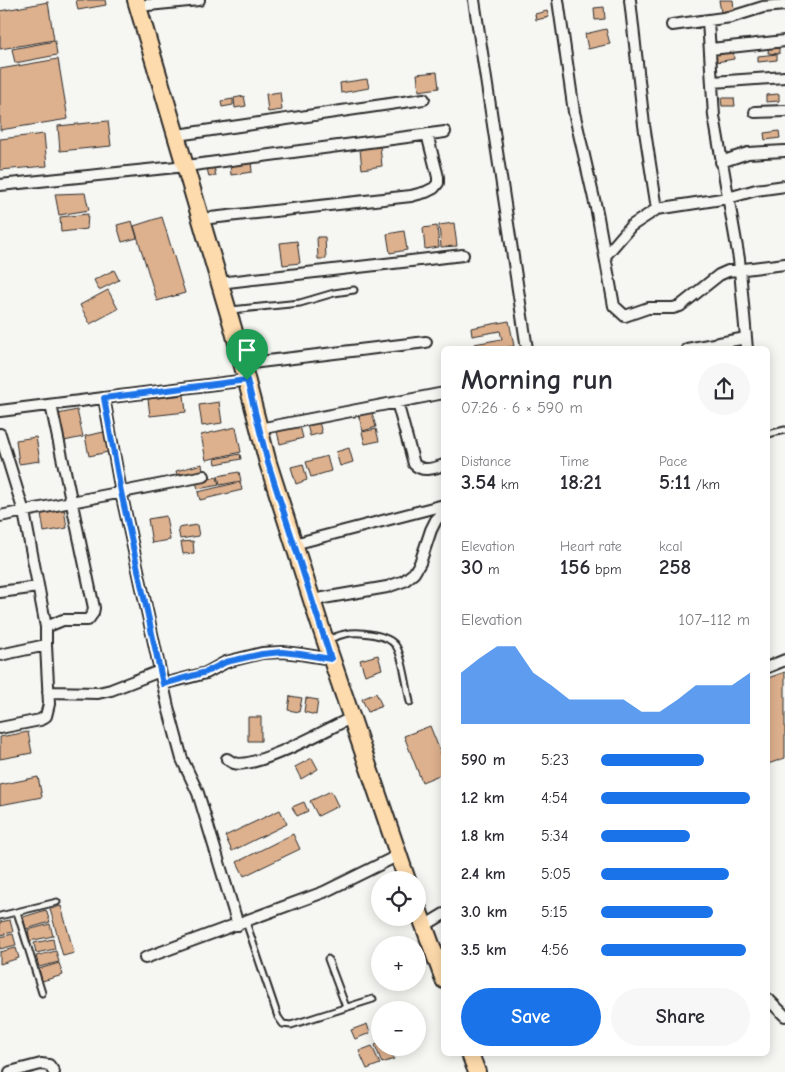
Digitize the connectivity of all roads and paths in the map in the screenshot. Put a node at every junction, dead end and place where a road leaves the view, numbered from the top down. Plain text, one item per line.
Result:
1 (199, 0) edge
2 (474, 0) edge
3 (558, 0) edge
4 (630, 0) edge
5 (137, 3) edge
6 (785, 5) edge
7 (708, 20) junction
8 (672, 25) dead end
9 (785, 41) edge
10 (711, 49) junction
11 (785, 77) edge
12 (713, 82) junction
13 (424, 99) dead end
14 (785, 111) edge
15 (755, 112) dead end
16 (445, 132) dead end
17 (427, 134) junction
18 (177, 135) junction
19 (785, 151) edge
20 (721, 162) junction
21 (186, 166) junction
22 (0, 185) edge
23 (785, 186) edge
24 (728, 198) junction
25 (658, 209) junction
26 (201, 219) junction
27 (463, 255) dead end
28 (606, 255) junction
29 (785, 264) edge
30 (740, 269) junction
31 (219, 283) junction
32 (354, 290) dead end
33 (228, 310) junction
34 (746, 338) junction
35 (426, 342) dead end
36 (527, 346) edge
37 (702, 346) edge
38 (747, 346) edge
39 (243, 364) junction
40 (247, 380) junction
41 (441, 395) edge
42 (104, 398) junction
43 (397, 402) junction
44 (50, 405) junction
45 (0, 411) edge
46 (260, 429) junction
47 (785, 430) edge
48 (0, 434) edge
49 (770, 434) edge
50 (441, 467) edge
51 (204, 476) dead end
52 (121, 492) junction
53 (70, 502) junction
54 (441, 506) edge
55 (24, 512) junction
56 (441, 515) edge
57 (0, 516) edge
58 (294, 544) junction
59 (38, 587) junction
60 (0, 592) edge
61 (312, 600) junction
62 (46, 626) junction
63 (325, 640) junction
64 (46, 646) junction
65 (0, 655) edge
66 (331, 659) junction
67 (785, 660) edge
68 (770, 666) edge
69 (160, 671) junction
70 (163, 684) junction
71 (48, 692) junction
72 (410, 702) dead end
73 (351, 718) junction
74 (0, 728) edge
75 (227, 759) dead end
76 (399, 855) junction
77 (405, 871) edge
78 (57, 902) dead end
79 (18, 912) junction
80 (0, 916) edge
81 (441, 916) edge
82 (242, 923) junction
83 (426, 925) edge
84 (424, 926) edge
85 (145, 958) dead end
86 (328, 959) dead end
87 (441, 972) edge
88 (42, 993) dead end
89 (372, 999) dead end
90 (770, 1001) edge
91 (346, 1007) junction
92 (785, 1016) edge
93 (471, 1056) edge
94 (10, 1072) edge
95 (54, 1072) edge
96 (477, 1072) edge

1 - 5 street
2 - 36 street
3 - 28 street
4 - 25 street
5 - 18 main road
6 - 7 street
7 - 8 street
7 - 10 street
9 - 10 street
10 - 12 street
11 - 12 street
12 - 20 street
13 - 18 street
14 - 15 street
16 - 17 street
17 - 21 street
17 - 26 street
18 - 21 main road
19 - 20 street
20 - 24 street
21 - 22 street
21 - 26 main road
23 - 24 street
24 - 25 street
24 - 30 street
25 - 28 street
26 - 31 main road
27 - 31 street
28 - 30 street
29 - 30 street
30 - 34 street
31 - 33 main road
32 - 33 lane
33 - 39 main road
34 - 37 street
34 - 38 street
35 - 39 street
39 - 40 main road
40 - 42 street
40 - 46 main road
41 - 43 street
42 - 44 street
42 - 52 street
43 - 46 street
43 - 50 street
44 - 45 street
44 - 53 street
46 - 58 main road
47 - 49 lane
48 - 55 street
51 - 52 street
52 - 53 street
52 - 69 street
53 - 55 street
53 - 62 street
54 - 58 street
55 - 57 street
55 - 59 street
56 - 61 street
58 - 61 main road
59 - 60 street
59 - 62 street
61 - 63 main road
62 - 64 street
63 - 66 main road
63 - 72 lane
64 - 65 street
64 - 71 street
66 - 70 street
66 - 73 main road
67 - 68 street
69 - 70 street
69 - 71 street
70 - 82 street
71 - 74 street
73 - 75 street
73 - 76 main road
76 - 77 main road
76 - 82 street
78 - 79 lane
79 - 80 lane
79 - 88 lane
81 - 83 street
82 - 85 street
82 - 91 lane
84 - 87 main road
86 - 91 lane
89 - 91 lane
90 - 92 street
93 - 96 main road
94 - 95 street

